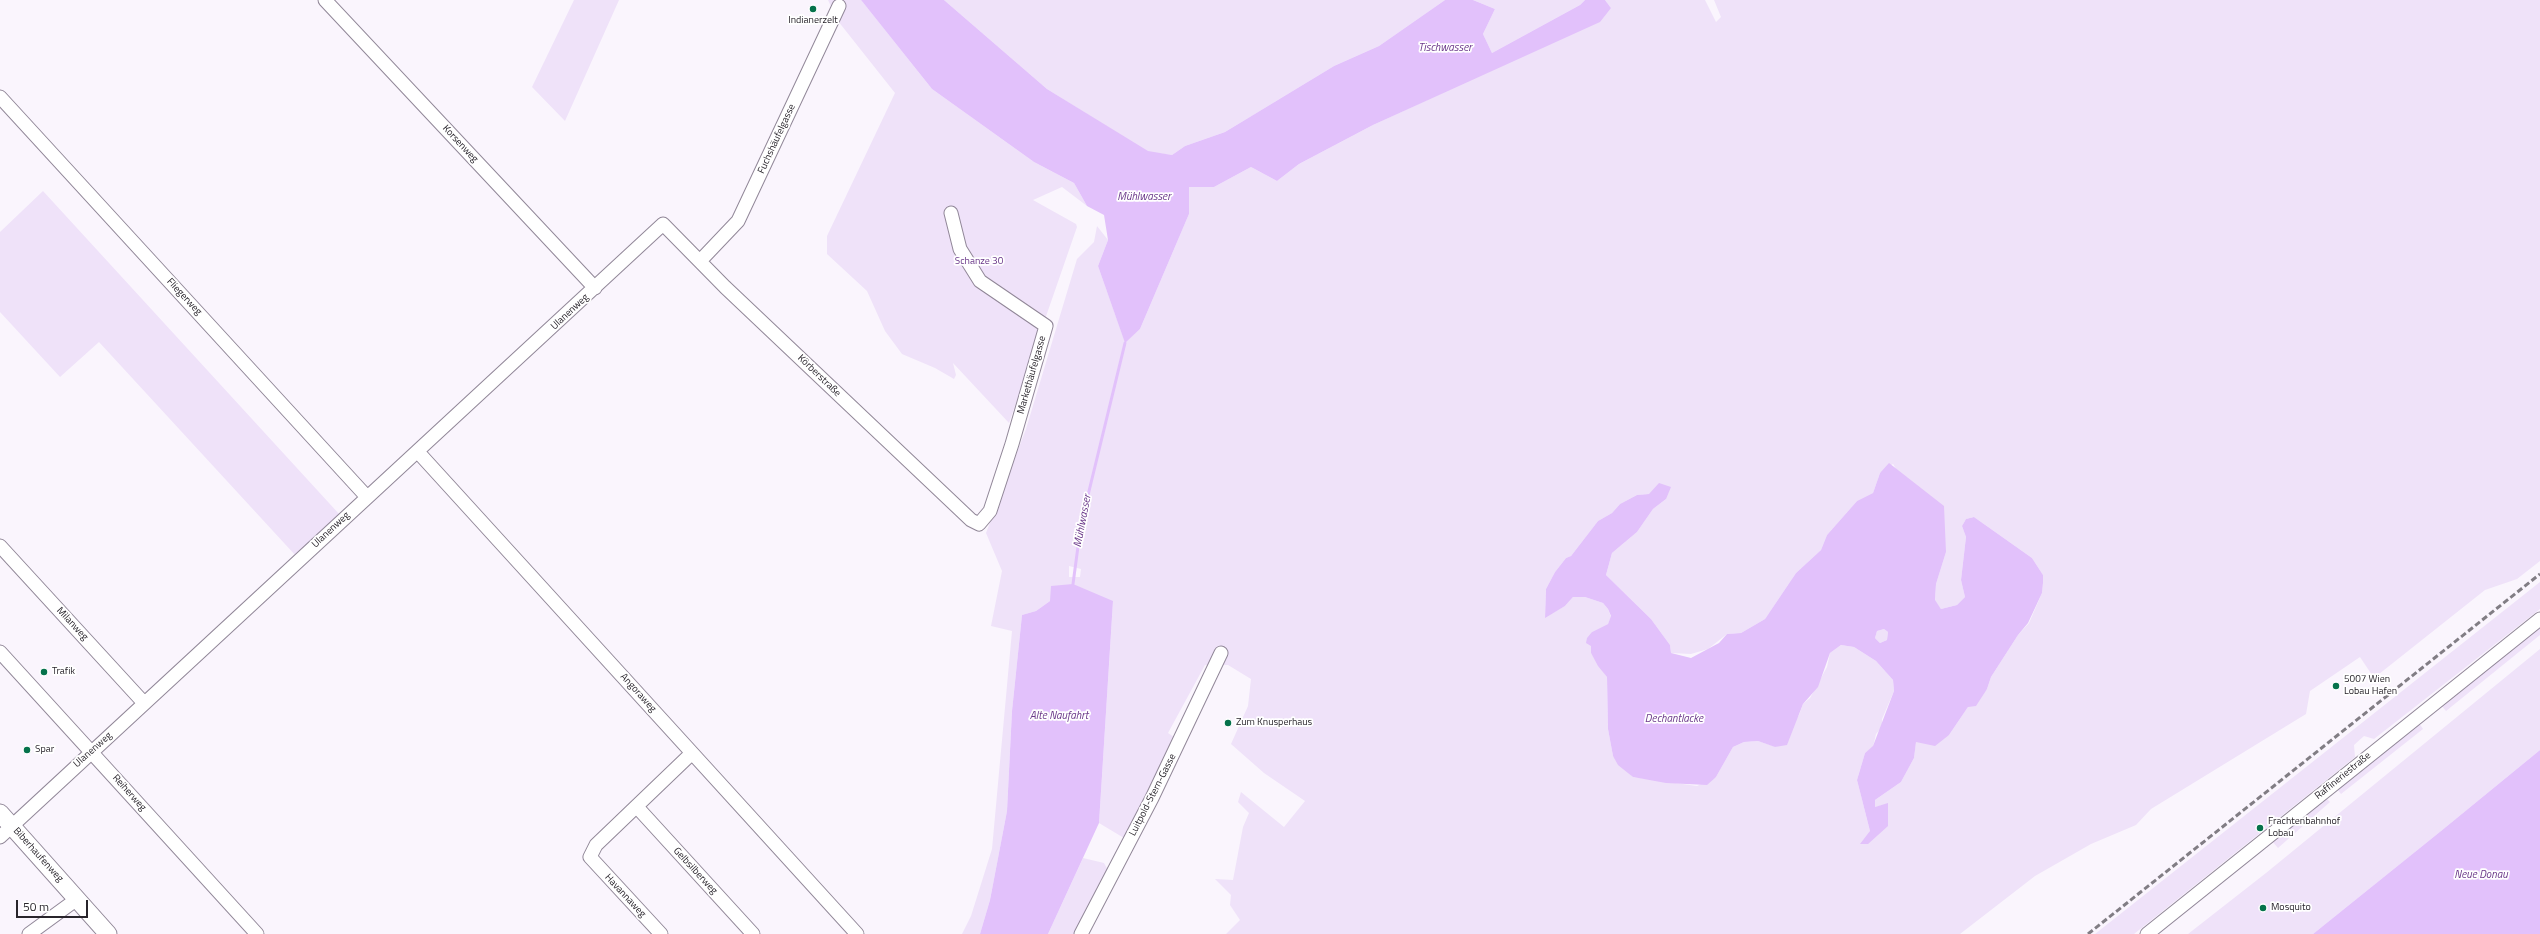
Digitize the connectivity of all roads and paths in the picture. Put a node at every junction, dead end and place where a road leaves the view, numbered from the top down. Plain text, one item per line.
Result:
1 (325, 0) edge
2 (840, 6) dead end
3 (0, 96) edge
4 (951, 213) dead end
5 (663, 224) joint
6 (700, 261) junction
7 (595, 288) junction
8 (418, 452) junction
9 (367, 497) junction
10 (979, 524) joint
11 (0, 546) edge
12 (2540, 619) edge
13 (0, 652) edge
14 (1221, 653) dead end
15 (144, 703) junction
16 (91, 752) junction
17 (692, 753) junction
18 (637, 807) junction
19 (4, 825) edge
20 (77, 899) junction
21 (29, 934) edge
22 (108, 934) edge
23 (257, 934) edge
24 (661, 934) edge
25 (753, 934) edge
26 (857, 934) edge
27 (1081, 934) edge
28 (2147, 934) edge

1 - 7 street, Korsenweg
2 - 6 street, Fuchshäufelgasse
3 - 9 street, Fliegerweg
4 - 10 street, Markethäufelgasse
5 - 6 street, Körberstraße
5 - 7 street, Ulanenweg
6 - 10 street, Körberstraße
7 - 8 street, Ulanenweg
8 - 9 street, Ulanenweg
8 - 17 street, Angoraweg
9 - 15 street, Ulanenweg
11 - 15 street, Milanweg
12 - 28 street, Raffineriestraße
13 - 16 street, Reiherweg
14 - 27 street, Luitpold-Stern-Gasse
15 - 16 street, Ulanenweg
16 - 19 street, Ulanenweg
16 - 23 street, Reiherweg
17 - 18 street
17 - 26 street, Angoraweg
18 - 24 street, Havannaweg
18 - 25 street, Gelbsilberweg
19 - 20 main road, Biberhaufenweg
20 - 21 street
20 - 22 main road, Biberhaufenweg

